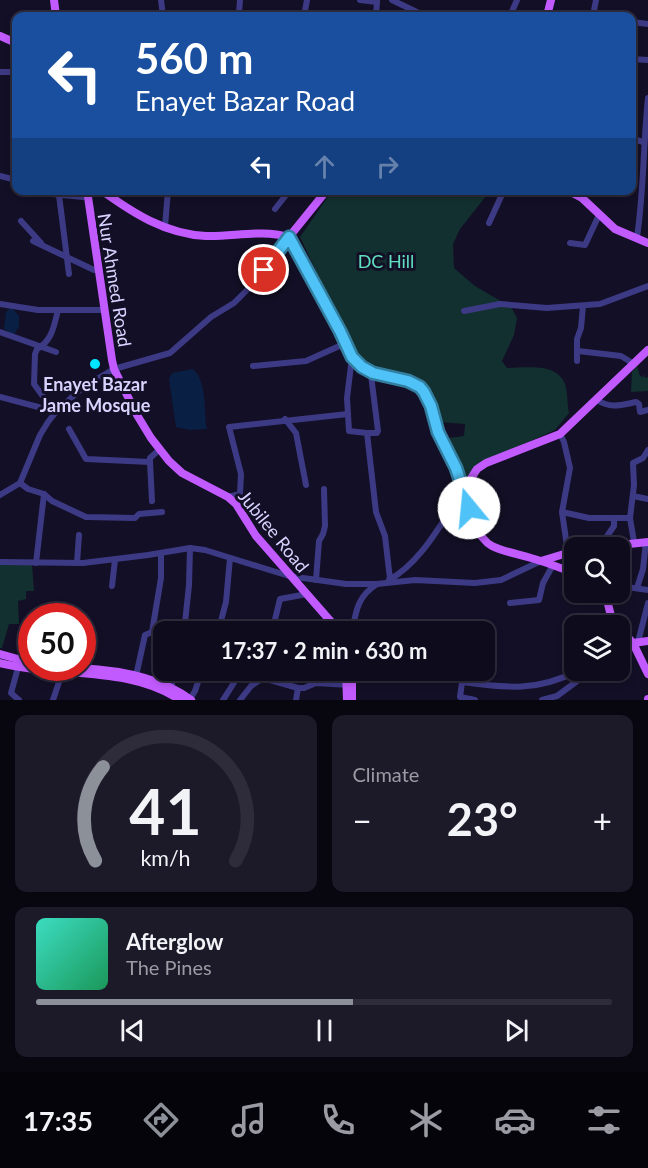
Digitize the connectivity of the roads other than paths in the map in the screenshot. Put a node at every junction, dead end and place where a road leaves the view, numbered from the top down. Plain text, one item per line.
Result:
1 (360, 0) edge
2 (392, 0) edge
3 (379, 1) edge
4 (417, 12) edge
5 (648, 98) edge
6 (636, 141) edge
7 (644, 142) junction
8 (646, 163) edge
9 (59, 195) edge
10 (84, 195) edge
11 (84, 195) edge
12 (108, 195) edge
13 (168, 195) edge
14 (286, 195) edge
15 (323, 195) edge
16 (502, 195) edge
17 (579, 195) edge
18 (275, 209) dead end
19 (599, 215) junction
20 (21, 221) dead end
21 (489, 223) dead end
22 (165, 227) junction
23 (289, 237) junction
24 (637, 237) junction
25 (33, 241) dead end
26 (570, 243) dead end
27 (648, 243) edge
28 (43, 246) junction
29 (67, 257) junction
30 (94, 270) junction
31 (69, 274) dead end
32 (648, 286) edge
33 (0, 304) edge
34 (583, 306) junction
35 (101, 309) junction
36 (58, 310) junction
37 (464, 311) dead end
38 (0, 332) edge
39 (346, 344) junction
40 (41, 347) junction
41 (648, 350) edge
42 (578, 351) junction
43 (56, 352) dead end
44 (352, 357) junction
45 (577, 361) dead end
46 (634, 364) junction
47 (253, 366) dead end
48 (114, 372) junction
49 (373, 373) junction
50 (0, 397) edge
51 (597, 400) junction
52 (648, 410) edge
53 (54, 413) junction
54 (348, 414) junction
55 (285, 419) junction
56 (69, 429) dead end
57 (367, 433) junction
58 (560, 434) junction
59 (648, 450) edge
60 (158, 451) junction
61 (150, 462) junction
62 (20, 483) junction
63 (306, 485) dead end
64 (324, 489) dead end
65 (463, 491) junction
66 (0, 494) edge
67 (44, 494) junction
68 (633, 496) junction
69 (228, 497) junction
70 (648, 500) edge
71 (152, 501) dead end
72 (162, 512) dead end
73 (562, 512) junction
74 (630, 518) junction
75 (614, 519) junction
76 (79, 535) dead end
77 (568, 537) edge
78 (606, 537) edge
79 (630, 542) edge
80 (634, 542) junction
81 (647, 542) edge
82 (190, 548) junction
83 (161, 553) junction
84 (564, 554) edge
85 (231, 558) junction
86 (115, 560) junction
87 (541, 561) junction
88 (0, 562) edge
89 (36, 562) junction
90 (77, 563) junction
91 (554, 566) junction
92 (564, 570) edge
93 (286, 575) junction
94 (316, 579) junction
95 (390, 579) junction
96 (377, 584) junction
97 (112, 586) dead end
98 (630, 587) edge
99 (637, 588) junction
100 (648, 590) edge
101 (305, 595) junction
102 (510, 603) dead end
103 (648, 603) edge
104 (185, 621) edge
105 (221, 621) edge
106 (275, 621) edge
107 (327, 621) edge
108 (354, 621) edge
109 (152, 632) joint
110 (630, 640) edge
111 (648, 640) edge
112 (630, 642) edge
113 (630, 644) edge
114 (0, 654) edge
115 (0, 663) edge
116 (18, 663) edge
117 (18, 664) edge
118 (18, 668) edge
119 (96, 669) edge
120 (648, 674) edge
121 (96, 675) edge
122 (136, 676) junction
123 (564, 678) edge
124 (59, 681) edge
125 (173, 681) edge
126 (198, 681) edge
127 (235, 681) edge
128 (258, 681) edge
129 (274, 681) edge
130 (349, 681) edge
131 (351, 681) edge
132 (577, 681) edge
133 (350, 685) junction
134 (171, 687) junction
135 (298, 688) junction
136 (190, 699) edge
137 (19, 700) edge
138 (53, 700) edge
139 (180, 700) edge
140 (223, 700) edge
141 (240, 700) edge
142 (296, 700) edge
143 (347, 700) edge
144 (352, 700) edge
145 (475, 700) edge
146 (542, 700) edge

1 - 3 street
2 - 4 street
5 - 7 street
6 - 7 street
7 - 8 street
8 - 24 street
9 - 29 street
10 - 30 main road, Jubilee Road
11 - 48 main road, Nur Ahmed Road
12 - 22 main road
13 - 22 street
14 - 18 street
15 - 23 main road
16 - 21 street
17 - 19 main road
19 - 24 main road
19 - 26 street
20 - 28 street
22 - 23 main road
23 - 39 main road
23 - 48 street
24 - 27 main road
25 - 28 street
28 - 29 street
29 - 30 street
29 - 31 street
30 - 35 main road, Jubilee Road
32 - 34 street
33 - 36 street
34 - 37 street
34 - 42 street
35 - 36 street
35 - 48 main road, Jubilee Road
36 - 40 street
38 - 40 street
39 - 44 main road
39 - 47 street
40 - 43 street
40 - 53 street
41 - 46 main road
42 - 45 street
42 - 46 street
44 - 49 main road
44 - 54 street
46 - 51 main road
48 - 53 street
48 - 60 main road, Jubilee Road
49 - 57 street
49 - 65 main road
50 - 53 street
51 - 52 street
51 - 58 main road
53 - 62 street
54 - 55 street
54 - 57 street
55 - 63 street
55 - 69 street
56 - 61 street
57 - 95 street
58 - 65 main road
58 - 73 street
59 - 68 street
60 - 61 street
60 - 69 main road, Jubilee Road
60 - 93 main road
61 - 71 street
62 - 66 street
62 - 67 street
64 - 94 street
65 - 87 main road
65 - 95 street
67 - 72 street
67 - 89 street
68 - 70 street
68 - 74 street
69 - 93 main road, Jubilee Road
73 - 75 street
73 - 77 street
74 - 75 street
74 - 80 street
75 - 78 street
76 - 90 street
79 - 80 main road
80 - 81 main road
81 - 99 street
82 - 83 street
82 - 85 street
82 - 104 street
83 - 86 street
83 - 109 street
84 - 87 main road
85 - 93 street
85 - 105 street
86 - 90 street
86 - 97 street
87 - 91 main road
87 - 96 street
88 - 89 street
89 - 90 street
91 - 92 main road
91 - 102 street
93 - 94 street
93 - 101 main road, Jubilee Road
94 - 96 street
95 - 96 street
96 - 108 street
98 - 99 street
99 - 100 street
101 - 106 street
101 - 107 main road, Jubilee Road
103 - 110 street
109 - 122 street
111 - 112 main road
113 - 120 main road
114 - 116 main road
115 - 117 main road
118 - 137 street
119 - 122 main road
121 - 139 main road
122 - 134 main road
123 - 145 street
124 - 138 street
125 - 134 street
126 - 136 street
127 - 140 street
128 - 141 street
129 - 135 street
130 - 133 main road
131 - 133 main road
132 - 146 street
133 - 135 street
133 - 143 main road
133 - 144 main road
134 - 136 main road
135 - 142 street

